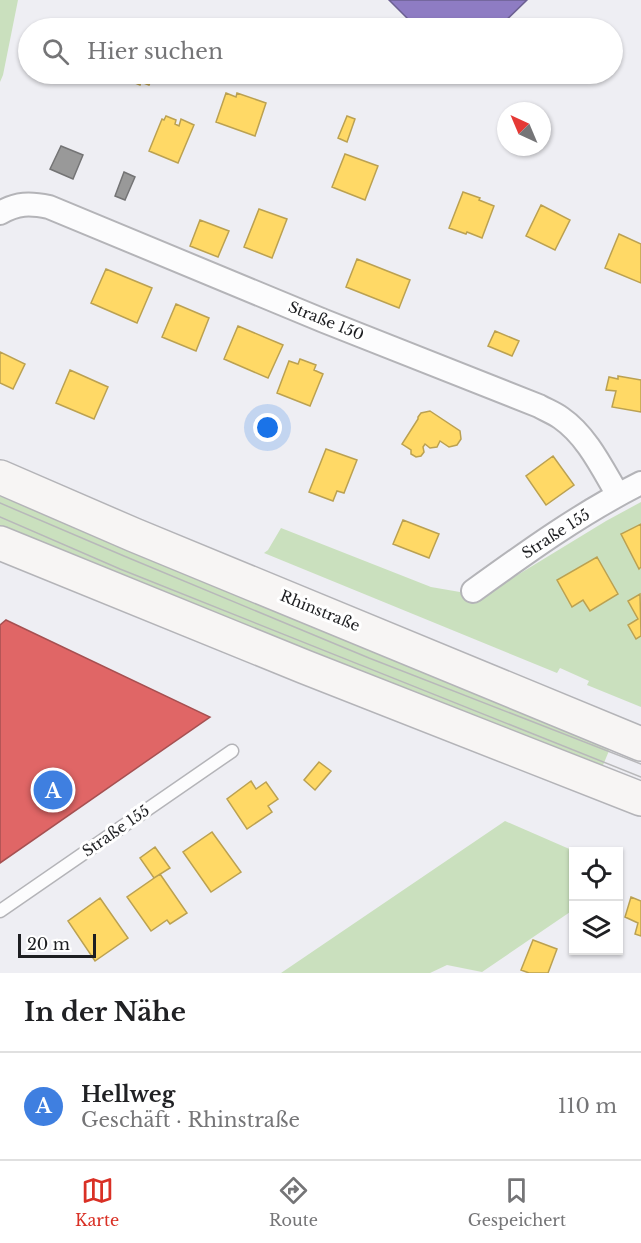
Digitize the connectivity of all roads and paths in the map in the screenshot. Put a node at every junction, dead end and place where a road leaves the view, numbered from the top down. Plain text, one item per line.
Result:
1 (0, 213) edge
2 (0, 477) edge
3 (641, 483) edge
4 (618, 495) junction
5 (0, 543) edge
6 (473, 591) dead end
7 (641, 744) edge
8 (232, 751) dead end
9 (641, 799) edge
10 (0, 911) edge

1 - 4 street, Straße 150
2 - 7 main road, Rhinstraße
3 - 4 street, Straße 155
4 - 6 street, Straße 155
5 - 9 main road
8 - 10 lane, Straße 155

